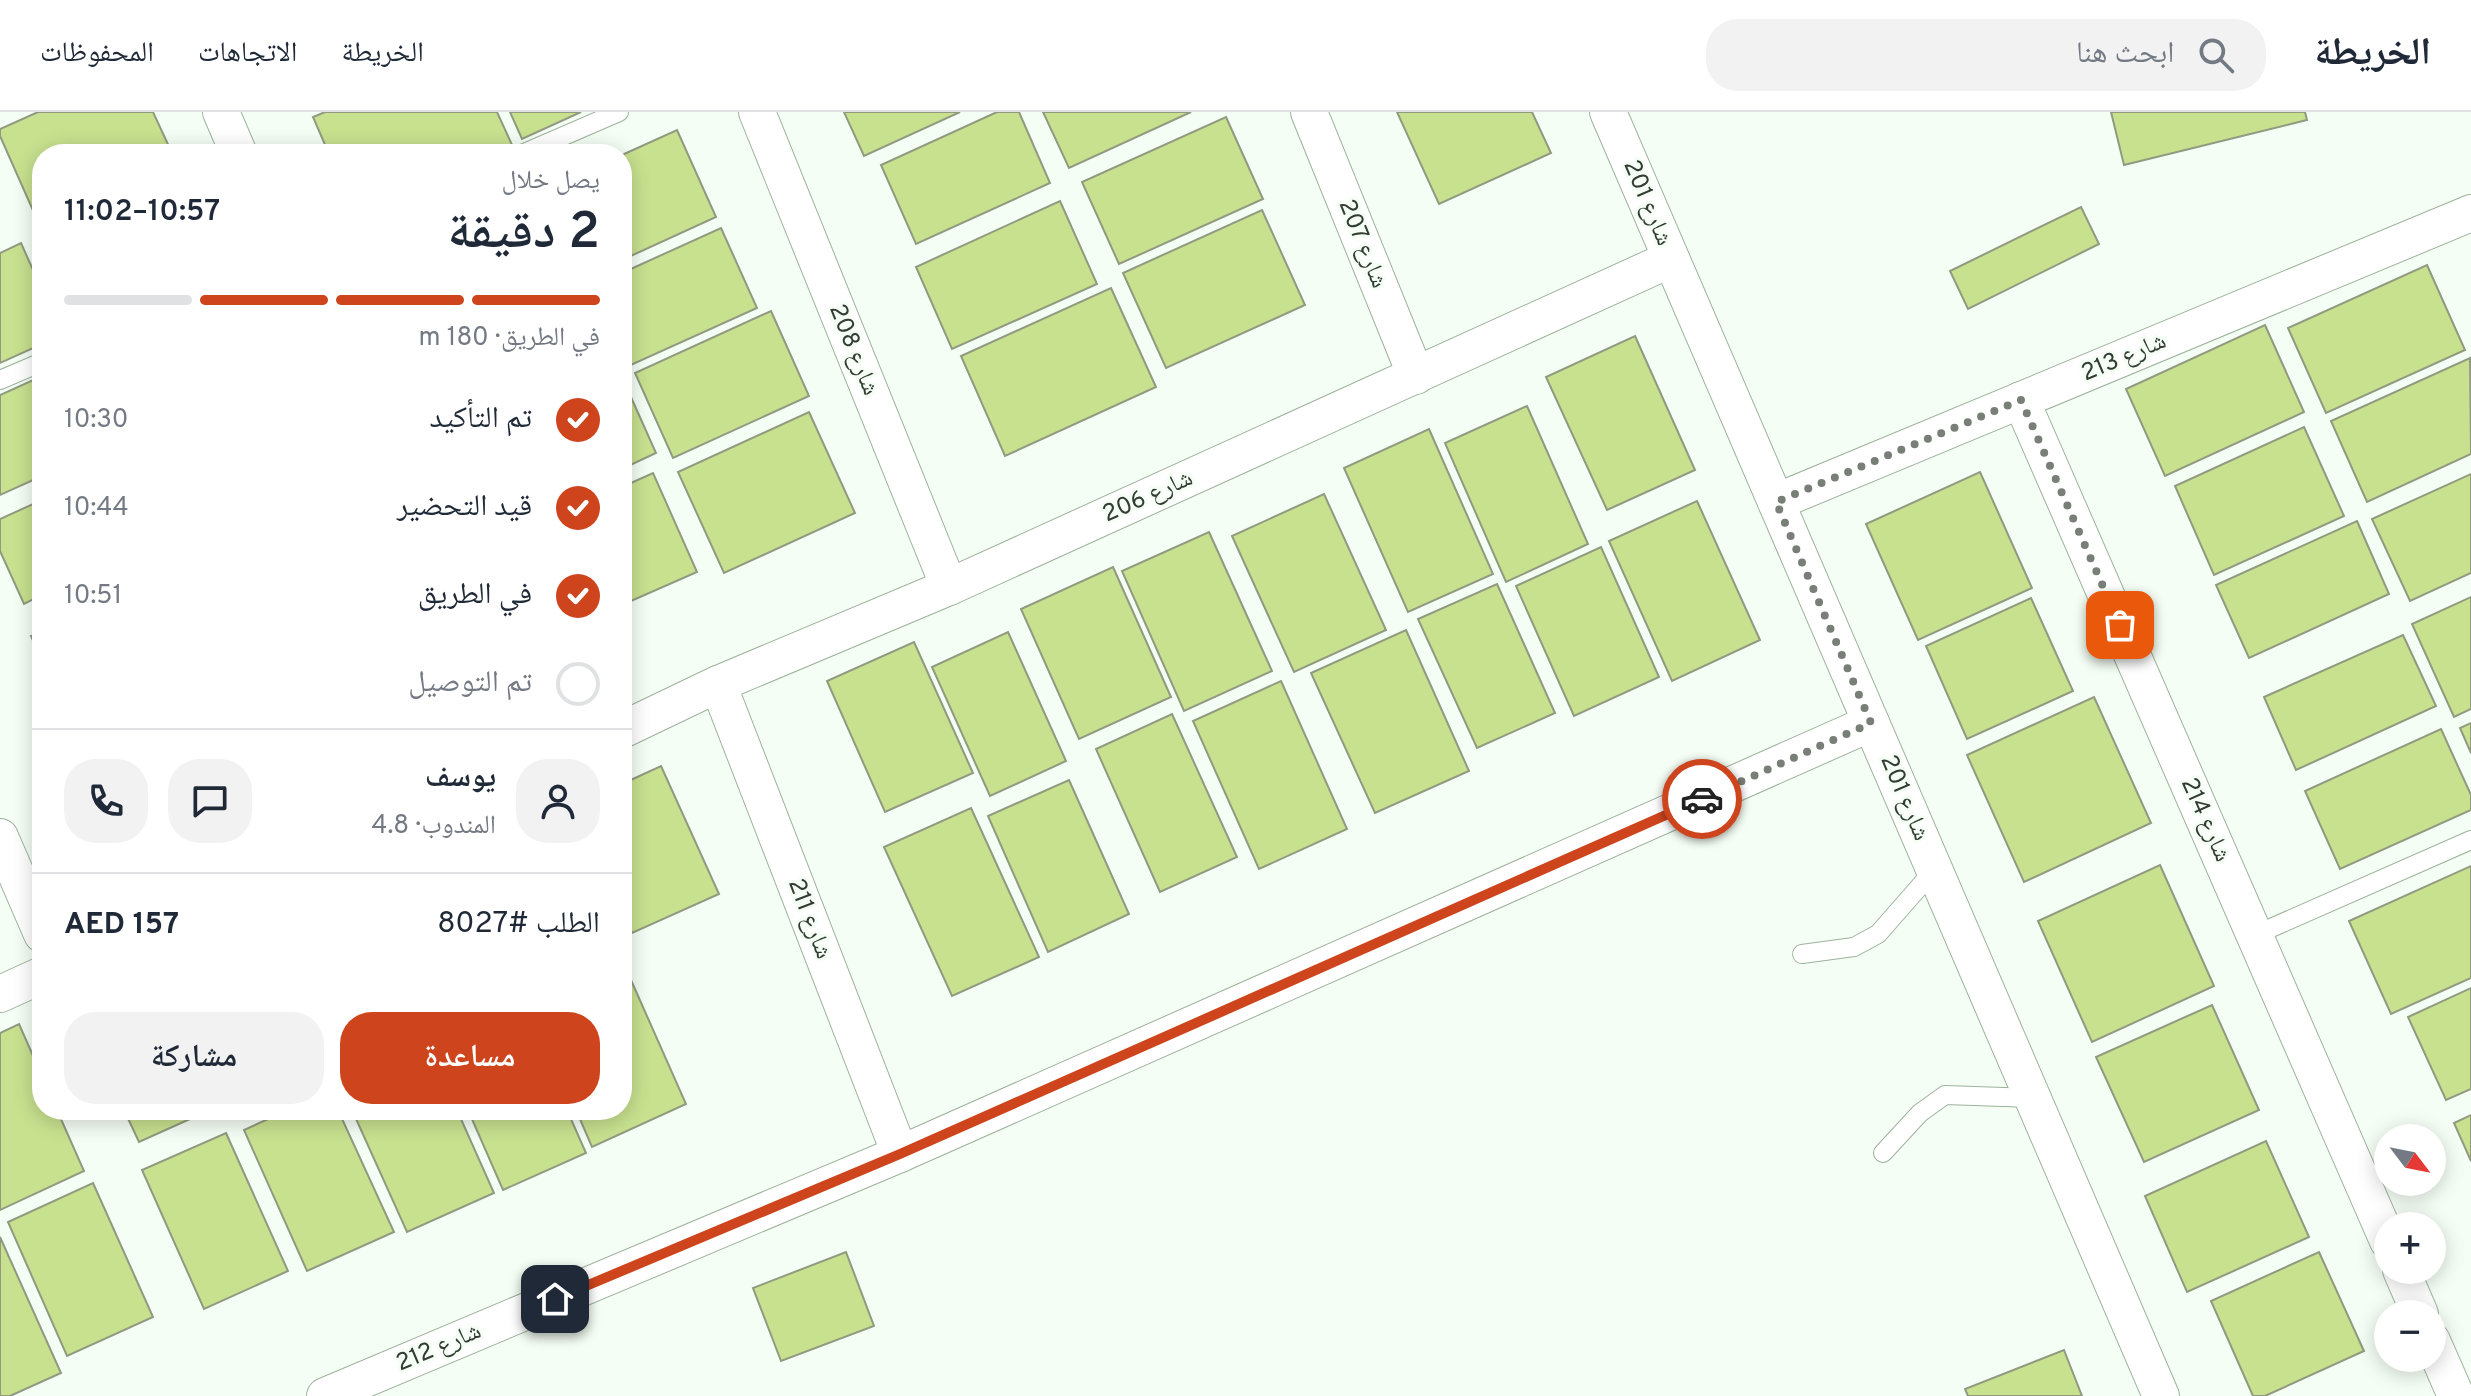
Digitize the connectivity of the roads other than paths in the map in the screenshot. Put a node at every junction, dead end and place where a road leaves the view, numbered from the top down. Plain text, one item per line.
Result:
1 (221, 112) edge
2 (619, 112) edge
3 (757, 112) edge
4 (1309, 112) edge
5 (1608, 112) edge
6 (235, 144) edge
7 (545, 144) edge
8 (2471, 213) edge
9 (1671, 259) junction
10 (32, 366) edge
11 (1416, 376) junction
12 (0, 380) edge
13 (2021, 400) junction
14 (1776, 502) junction
15 (949, 587) junction
16 (718, 684) junction
17 (1871, 723) junction
18 (632, 725) edge
19 (0, 837) edge
20 (2471, 840) edge
21 (1935, 869) junction
22 (32, 911) edge
23 (2255, 935) junction
24 (1802, 954) dead end
25 (32, 980) edge
26 (0, 994) edge
27 (2033, 1098) junction
28 (1883, 1153) dead end
29 (900, 1154) junction
30 (2375, 1212) edge
31 (2446, 1372) edge
32 (325, 1396) edge
33 (2161, 1396) edge
34 (2456, 1396) edge

1 - 6 street
2 - 7 lane
3 - 15 street, شارع 208
4 - 11 street, شارع 207
5 - 9 street, شارع 201
8 - 13 street, شارع 213
9 - 11 street, شارع 206
9 - 14 street, شارع 201
10 - 12 lane
11 - 15 street, شارع 206
13 - 14 street, شارع 213
13 - 23 street, شارع 214
14 - 17 street, شارع 201
15 - 16 street, شارع 206
16 - 18 street, شارع 206
16 - 29 street, شارع 211
17 - 21 street, شارع 201
17 - 29 street, شارع 212
19 - 22 street
20 - 23 lane
21 - 24 lane
21 - 27 street, شارع 201
23 - 30 street, شارع 214
25 - 26 street
27 - 28 lane
27 - 33 street, شارع 201
29 - 32 street, شارع 212
31 - 34 street

